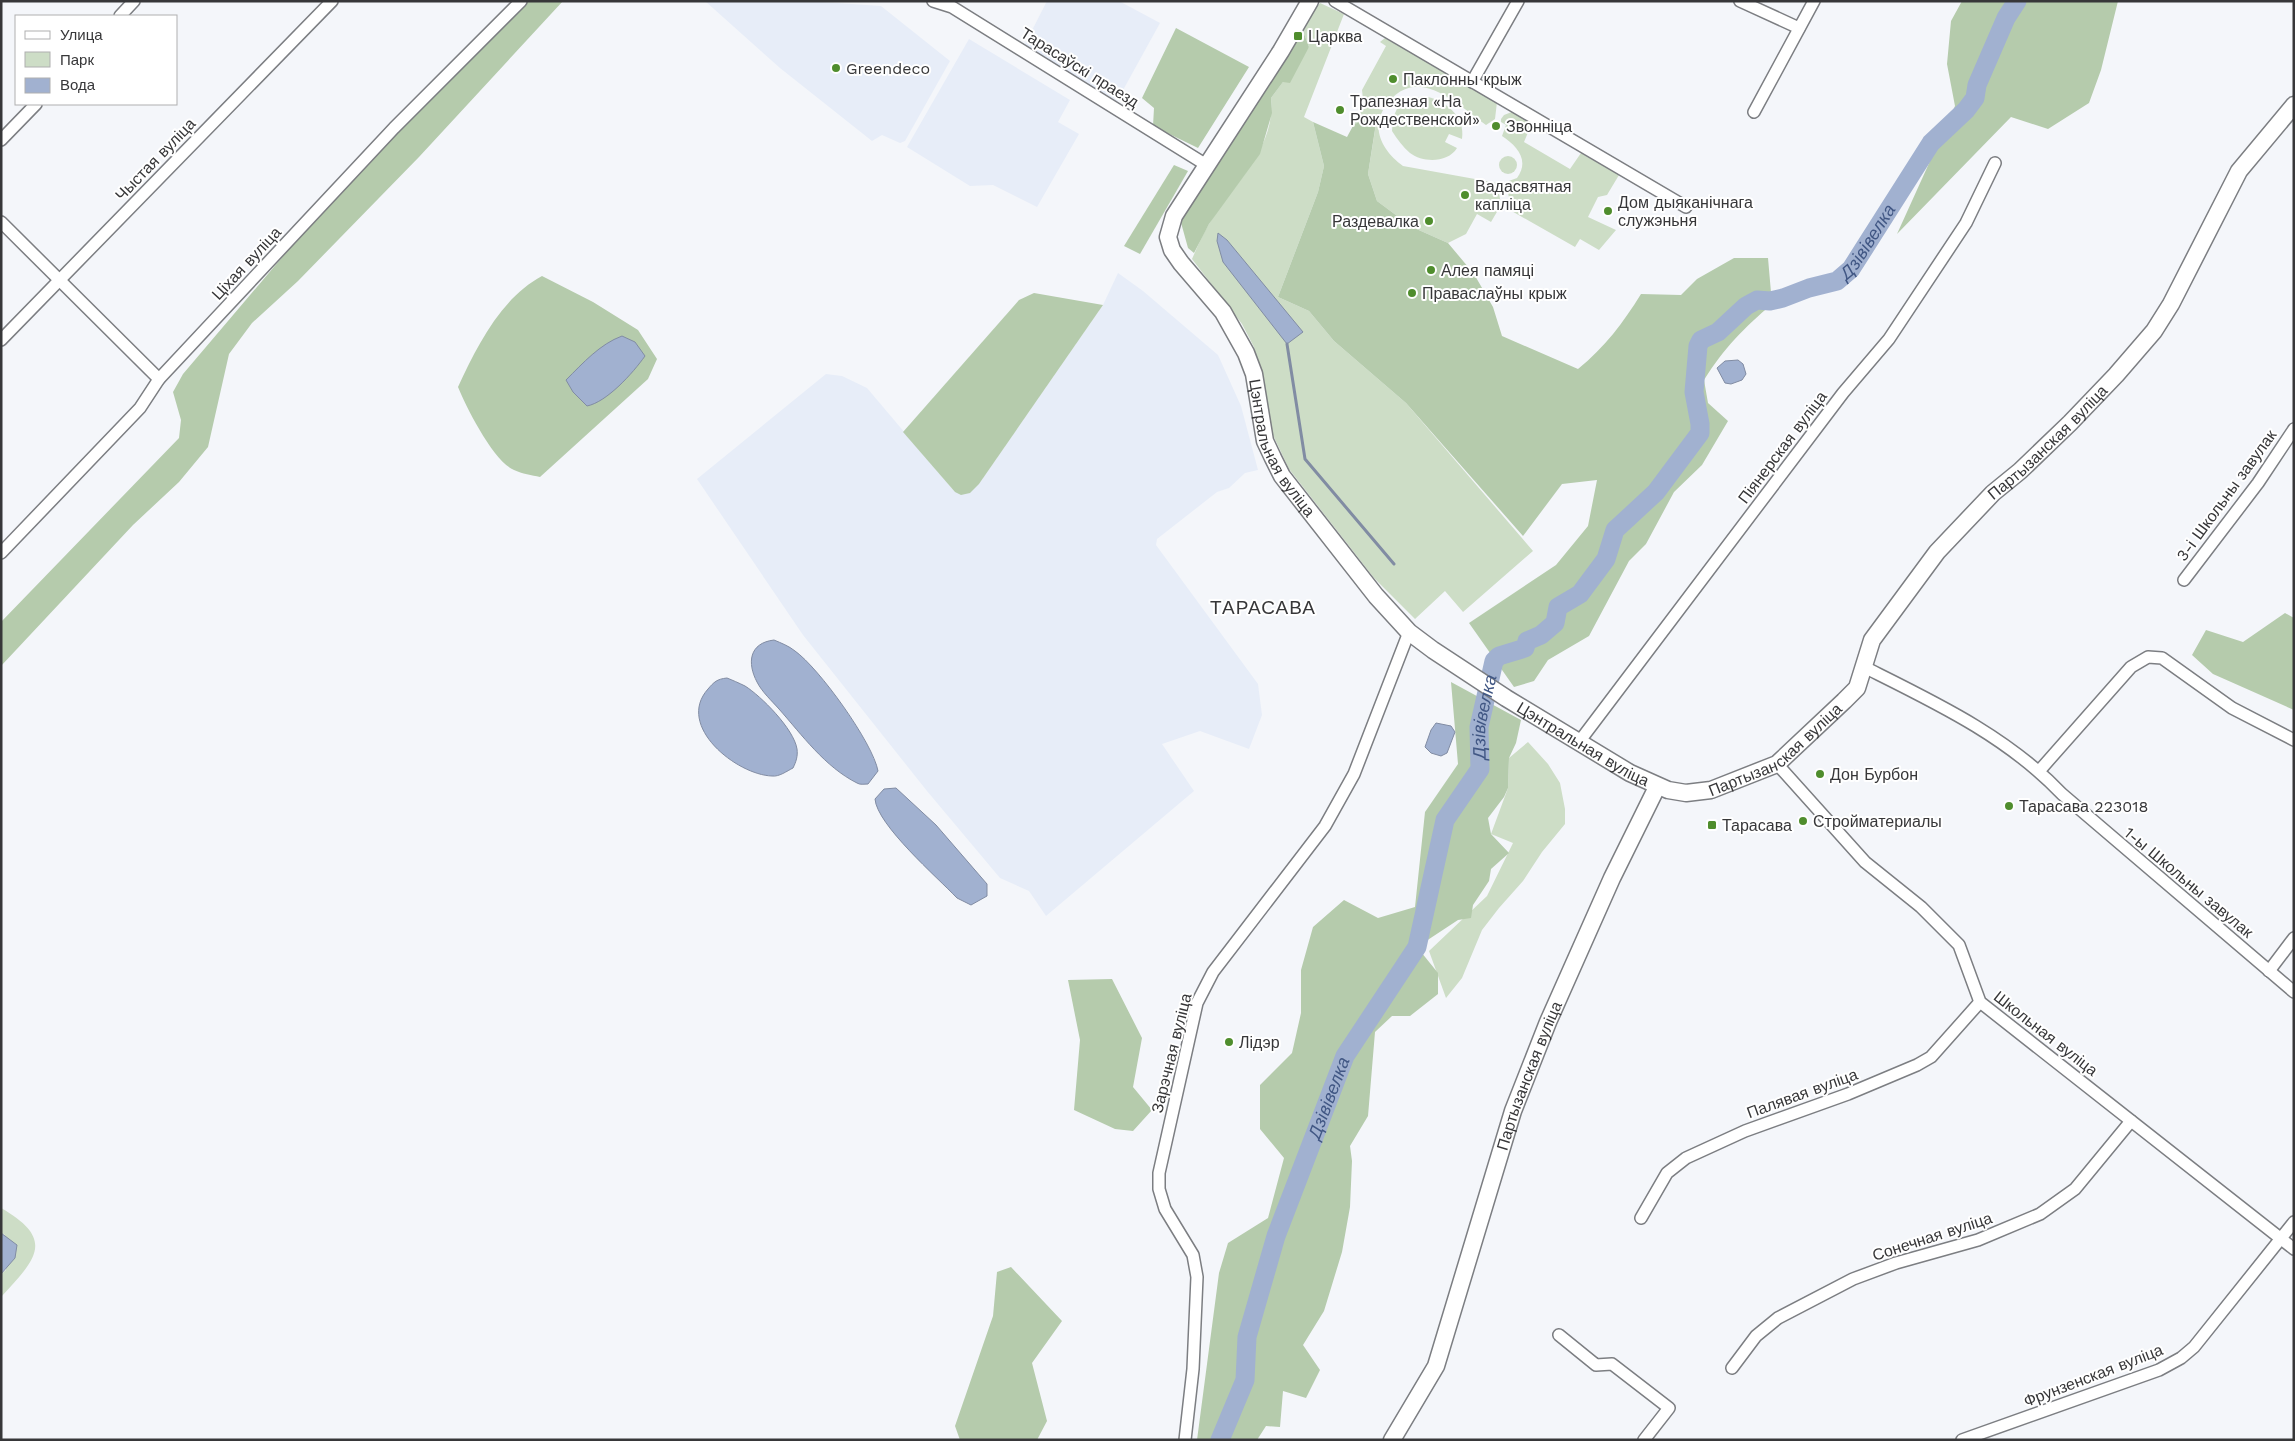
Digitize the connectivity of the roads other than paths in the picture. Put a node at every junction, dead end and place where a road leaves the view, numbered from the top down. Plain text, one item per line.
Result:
1 (134, 1) edge
2 (332, 1) edge
3 (521, 1) edge
4 (933, 1) edge
5 (1310, 1) edge
6 (1334, 1) edge
7 (1518, 1) edge
8 (1740, 1) edge
9 (1814, 1) edge
10 (121, 15) edge
11 (1799, 28) junction
12 (1472, 82) junction
13 (35, 105) edge
14 (2294, 105) edge
15 (1754, 112) dead end
16 (1, 140) edge
17 (1995, 164) dead end
18 (1208, 166) junction
19 (1686, 207) dead end
20 (1, 222) edge
21 (60, 280) junction
22 (1, 340) edge
23 (159, 379) junction
24 (2294, 429) edge
25 (1, 554) edge
26 (2184, 580) dead end
27 (1409, 632) junction
28 (1864, 667) junction
29 (2294, 740) edge
30 (1579, 742) junction
31 (1777, 764) junction
32 (2040, 770) junction
33 (1656, 786) junction
34 (2294, 938) edge
35 (2269, 971) junction
36 (2294, 992) edge
37 (1980, 1002) junction
38 (2132, 1121) junction
39 (1641, 1218) dead end
40 (2294, 1222) edge
41 (2280, 1238) junction
42 (2294, 1249) edge
43 (1559, 1334) dead end
44 (1732, 1368) dead end
45 (1185, 1440) edge
46 (1392, 1440) edge
47 (1644, 1440) edge
48 (1962, 1440) edge

1 - 10 street
2 - 21 street, Чыстая вуліца
3 - 23 street, Ціхая вуліца
4 - 18 street, Тарасаўскі праезд
5 - 18 street, Цэнтральная вуліца
6 - 12 street
7 - 12 street
8 - 11 street
9 - 11 street
11 - 15 street
12 - 19 street
13 - 16 street
14 - 28 street, Партызанская вуліца
17 - 30 street, Піянерская вуліца
18 - 27 street, Цэнтральная вуліца
20 - 21 street
21 - 22 street, Чыстая вуліца
21 - 23 street
23 - 25 street, Ціхая вуліца
24 - 26 street, 3-і Школьны завулак
27 - 30 street, Цэнтральная вуліца
27 - 45 street, Зарэчная вуліца
28 - 31 street, Партызанская вуліца
28 - 32 street, 1-ы Школьны завулак
29 - 32 street
30 - 33 street, Цэнтральная вуліца
31 - 33 street, Партызанская вуліца
31 - 37 street, Школьная вуліца
32 - 35 street, 1-ы Школьны завулак
33 - 46 street, Партызанская вуліца
34 - 35 street
35 - 36 street, 1-ы Школьны завулак
37 - 38 street, Школьная вуліца
37 - 39 street, Палявая вуліца
38 - 41 street, Школьная вуліца
38 - 44 street, Сонечная вуліца
40 - 41 street, Фрунзенская вуліца
41 - 42 street, Школьная вуліца
41 - 48 street, Фрунзенская вуліца
43 - 47 street

